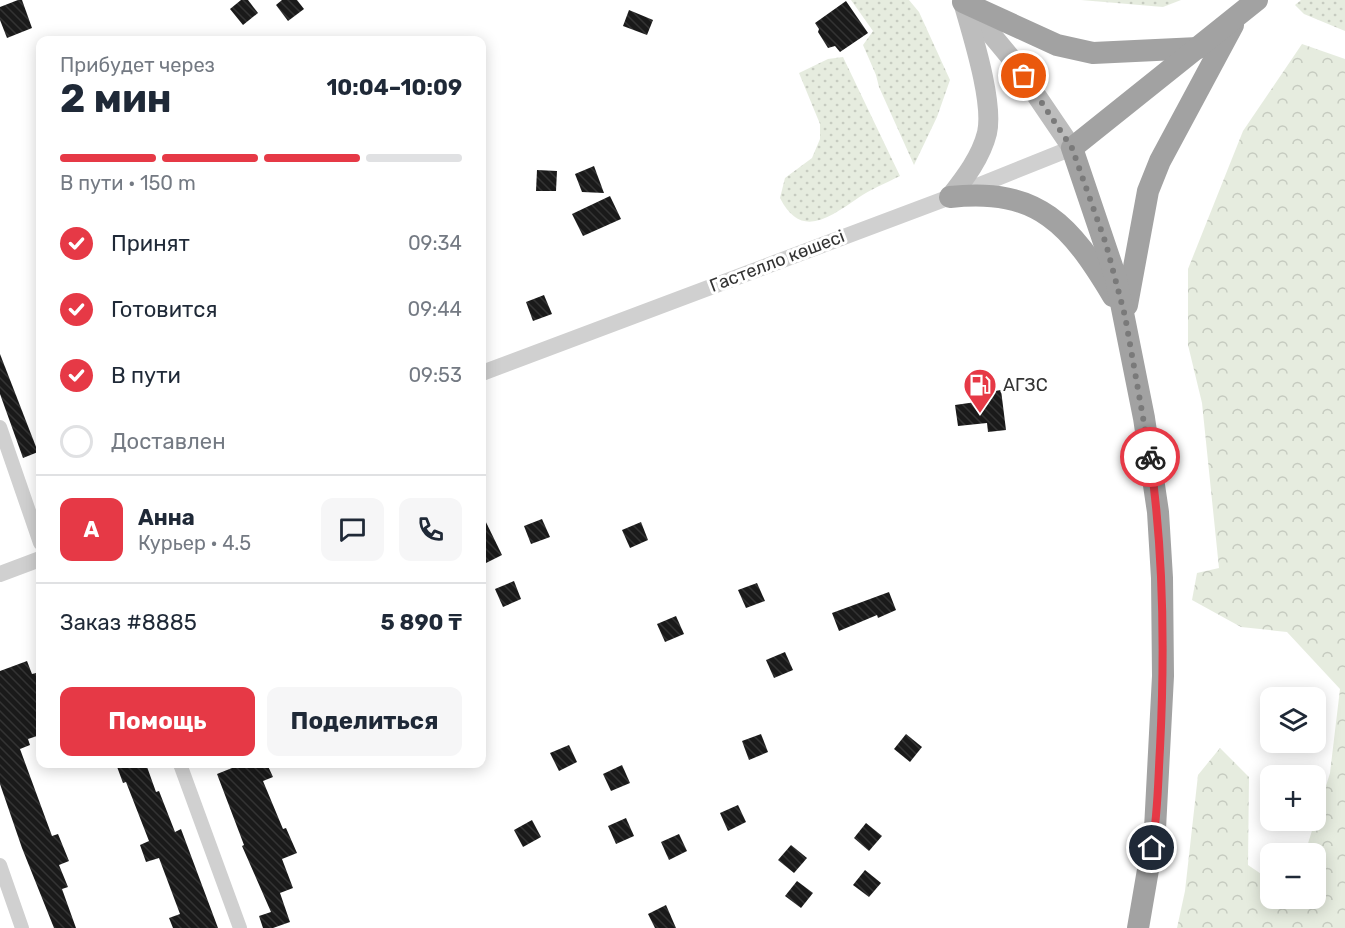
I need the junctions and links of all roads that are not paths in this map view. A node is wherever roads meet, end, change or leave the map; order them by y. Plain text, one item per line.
1 (1257, 0) edge
2 (962, 1) edge
3 (1237, 18) junction
4 (1198, 48) junction
5 (1072, 148) junction
6 (951, 197) junction
7 (1125, 316) junction
8 (486, 371) edge
9 (0, 427) edge
10 (36, 531) edge
11 (36, 560) edge
12 (0, 574) edge
13 (181, 768) edge
14 (0, 865) edge
15 (22, 928) edge
16 (240, 928) edge
17 (1138, 928) edge

1 - 3 highway
2 - 4 highway
2 - 5 main road
2 - 6 main road
3 - 4 highway
3 - 7 highway
4 - 5 highway
5 - 6 street, Гастелло көшесі
5 - 7 highway
6 - 7 highway
6 - 8 street, Гастелло көшесі
7 - 17 highway
9 - 10 street
11 - 12 street
13 - 16 street
14 - 15 street

